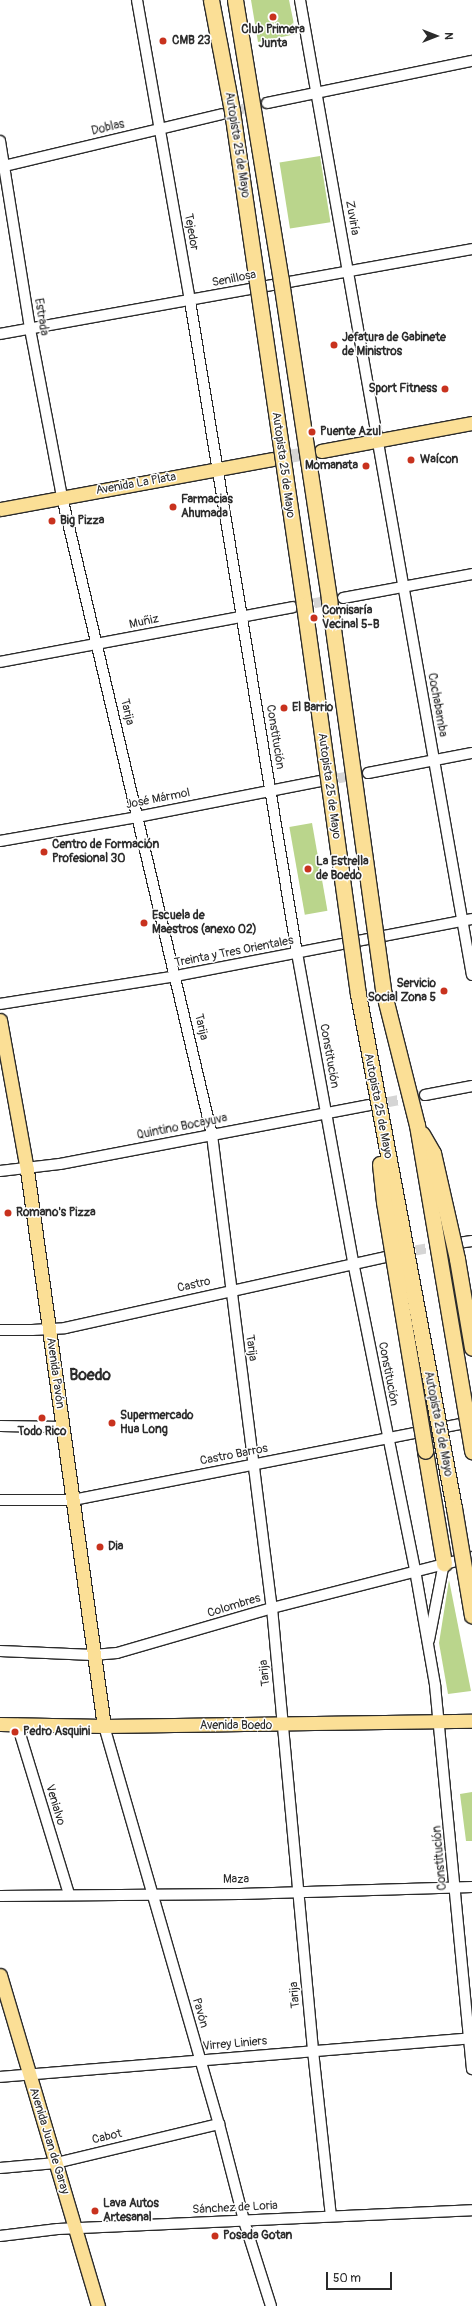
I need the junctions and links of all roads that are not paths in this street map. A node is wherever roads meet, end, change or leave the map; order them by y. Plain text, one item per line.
1 (137, 0) edge
2 (211, 0) edge
3 (235, 0) edge
4 (300, 0) edge
5 (472, 61) edge
6 (316, 92) junction
7 (268, 103) tunnel mouth
8 (222, 114) tunnel mouth
9 (160, 129) junction
10 (0, 141) edge
11 (2, 166) edge
12 (472, 249) edge
13 (348, 271) junction
14 (190, 301) junction
15 (30, 329) junction
16 (0, 334) edge
17 (472, 423) edge
18 (377, 440) junction
19 (321, 451) tunnel mouth
20 (272, 459) tunnel mouth
21 (217, 470) junction
22 (62, 497) junction
23 (0, 510) edge
24 (472, 574) edge
25 (403, 588) junction
26 (343, 598) tunnel mouth
27 (293, 607) tunnel mouth
28 (242, 616) junction
29 (98, 645) junction
30 (0, 662) edge
31 (472, 753) edge
32 (434, 761) junction
33 (368, 773) tunnel mouth
34 (321, 781) tunnel mouth
35 (270, 790) junction
36 (137, 817) junction
37 (0, 841) edge
38 (468, 920) edge
39 (297, 953) junction
40 (472, 975) edge
41 (176, 976) junction
42 (0, 1004) edge
43 (0, 1020) edge
44 (367, 1044) junction
45 (472, 1086) edge
46 (425, 1095) tunnel mouth
47 (369, 1105) tunnel mouth
48 (326, 1113) junction
49 (417, 1125) junction
50 (212, 1134) junction
51 (27, 1170) junction
52 (0, 1171) edge
53 (472, 1240) edge
54 (458, 1243) tunnel mouth
55 (393, 1255) tunnel mouth
56 (353, 1262) junction
57 (230, 1290) junction
58 (0, 1330) edge
59 (49, 1330) junction
60 (472, 1348) edge
61 (472, 1422) edge
62 (0, 1426) edge
63 (63, 1427) junction
64 (387, 1437) junction
65 (472, 1451) edge
66 (254, 1465) junction
67 (0, 1500) edge
68 (73, 1500) junction
69 (472, 1557) edge
70 (444, 1563) junction
71 (415, 1570) junction
72 (272, 1608) junction
73 (472, 1616) edge
74 (428, 1645) junction
75 (0, 1651) edge
76 (93, 1655) junction
77 (472, 1721) edge
78 (440, 1722) junction
79 (0, 1724) edge
80 (17, 1724) junction
81 (104, 1726) junction
82 (284, 1726) junction
83 (456, 1887) junction
84 (472, 1887) edge
85 (299, 1891) junction
86 (69, 1894) junction
87 (152, 1894) junction
88 (0, 1896) edge
89 (0, 1975) edge
90 (470, 2038) edge
91 (313, 2051) junction
92 (200, 2060) junction
93 (472, 2069) edge
94 (28, 2074) junction
95 (0, 2076) edge
96 (219, 2124) junction
97 (56, 2163) junction
98 (0, 2168) edge
99 (472, 2210) edge
100 (331, 2216) junction
101 (244, 2221) junction
102 (76, 2229) junction
103 (0, 2236) edge
104 (98, 2306) edge
105 (271, 2306) edge

1 - 9 street, Tejedor
2 - 44 highway, Autopista 25 de Mayo, bridge
3 - 49 highway, Autopista 25 de Mayo, bridge
4 - 6 street, Zuviría
5 - 6 street
6 - 7 street
6 - 13 street, Zuviría
8 - 9 street, Doblas
9 - 11 street, Doblas
9 - 14 street, Tejedor
10 - 11 street, Estrada
11 - 15 street, Estrada
12 - 13 street, Senillosa
13 - 14 street, Senillosa
13 - 18 street, Zuviría
14 - 15 street, Senillosa
14 - 21 street, Tejedor
15 - 16 street, Senillosa
15 - 22 street, Estrada
17 - 18 main road
18 - 19 main road
18 - 25 street, Cochabamba
20 - 21 main road, Avenida La Plata
21 - 22 main road, Avenida La Plata
21 - 28 street, Constitución
22 - 23 main road, Avenida La Plata
22 - 29 street, Tarija
24 - 25 street
25 - 26 street
25 - 32 street, Cochabamba
27 - 28 street, Muñiz
28 - 29 street, Muñiz
28 - 35 street, Constitución
29 - 30 street, Muñiz
29 - 36 street, Tarija
31 - 32 street
32 - 33 street
32 - 38 street, Cochabamba
34 - 35 street, José Mármol
35 - 36 street, José Mármol
35 - 39 street, Constitución
36 - 37 street, José Mármol
36 - 41 street, Tarija
38 - 39 street, Treinta y Tres Orientales
38 - 40 street, Cochabamba
39 - 41 street, Treinta y Tres Orientales
39 - 48 street, Constitución
41 - 42 street, Treinta y Tres Orientales
41 - 50 street, Tarija
43 - 51 main road, Avenida Pavón
44 - 70 highway, bridge
44 - 73 highway, Autopista 25 de Mayo, bridge
45 - 46 street
47 - 48 street, Quintino Bocayuva
48 - 50 street, Quintino Bocayuva
48 - 56 street, Constitución
49 - 60 highway, bridge
49 - 65 highway, Autopista 25 de Mayo, bridge
50 - 51 street, Quintino Bocayuva
50 - 57 street, Tarija
51 - 52 street, Quintino Bocayuva
51 - 59 main road, Avenida Pavón
53 - 54 street
55 - 56 street, Castro
56 - 57 street, Castro
56 - 64 street, Constitución
57 - 59 street, Castro
57 - 66 street, Tarija
58 - 59 street, Castro
59 - 63 main road, Avenida Pavón
61 - 64 street, Castro Barros
62 - 63 street
63 - 68 main road, Avenida Pavón
64 - 66 street, Castro Barros
64 - 71 street, Constitución
66 - 68 street, Castro Barros
66 - 72 street, Tarija
67 - 68 street, Castro Barros
68 - 76 main road, Avenida Pavón
69 - 70 street, Colombres
70 - 71 street, Colombres
70 - 74 street, Constitución
71 - 72 street, Colombres
71 - 74 street, Constitución
72 - 76 street, Colombres
72 - 82 street, Tarija
74 - 78 street, Constitución
75 - 76 street, Colombres
76 - 81 main road, Avenida Pavón
77 - 78 main road, Avenida Boedo
78 - 82 main road, Avenida Boedo
78 - 83 street, Constitución
79 - 80 main road, Avenida Boedo
80 - 81 main road, Avenida Boedo
80 - 86 street, Venialvo
81 - 82 main road, Avenida Boedo
81 - 87 street, Pavón
82 - 85 street, Tarija
83 - 84 street, Maza
83 - 85 street, Maza
83 - 90 street, Constitución
85 - 87 street, Maza
85 - 91 street, Tarija
86 - 87 street, Maza
86 - 88 street, Maza
87 - 92 street, Pavón
89 - 94 main road, Avenida Juan de Garay
90 - 91 street, Virrey Liniers
90 - 93 street, Constitución
91 - 92 street, Virrey Liniers
91 - 100 street, Tarija
92 - 94 street, Virrey Liniers
92 - 96 street, Pavón
94 - 95 street, Virrey Liniers
94 - 97 main road, Avenida Juan de Garay
96 - 97 street, Cabot
96 - 101 street, Pavón
97 - 98 street, Cabot
97 - 102 main road, Avenida Juan de Garay
99 - 100 street, Sánchez de Loria
100 - 101 street, Sánchez de Loria
101 - 102 street, Sánchez de Loria
101 - 105 street, Pavón
102 - 103 street, Sánchez de Loria
102 - 104 main road, Avenida Juan de Garay

